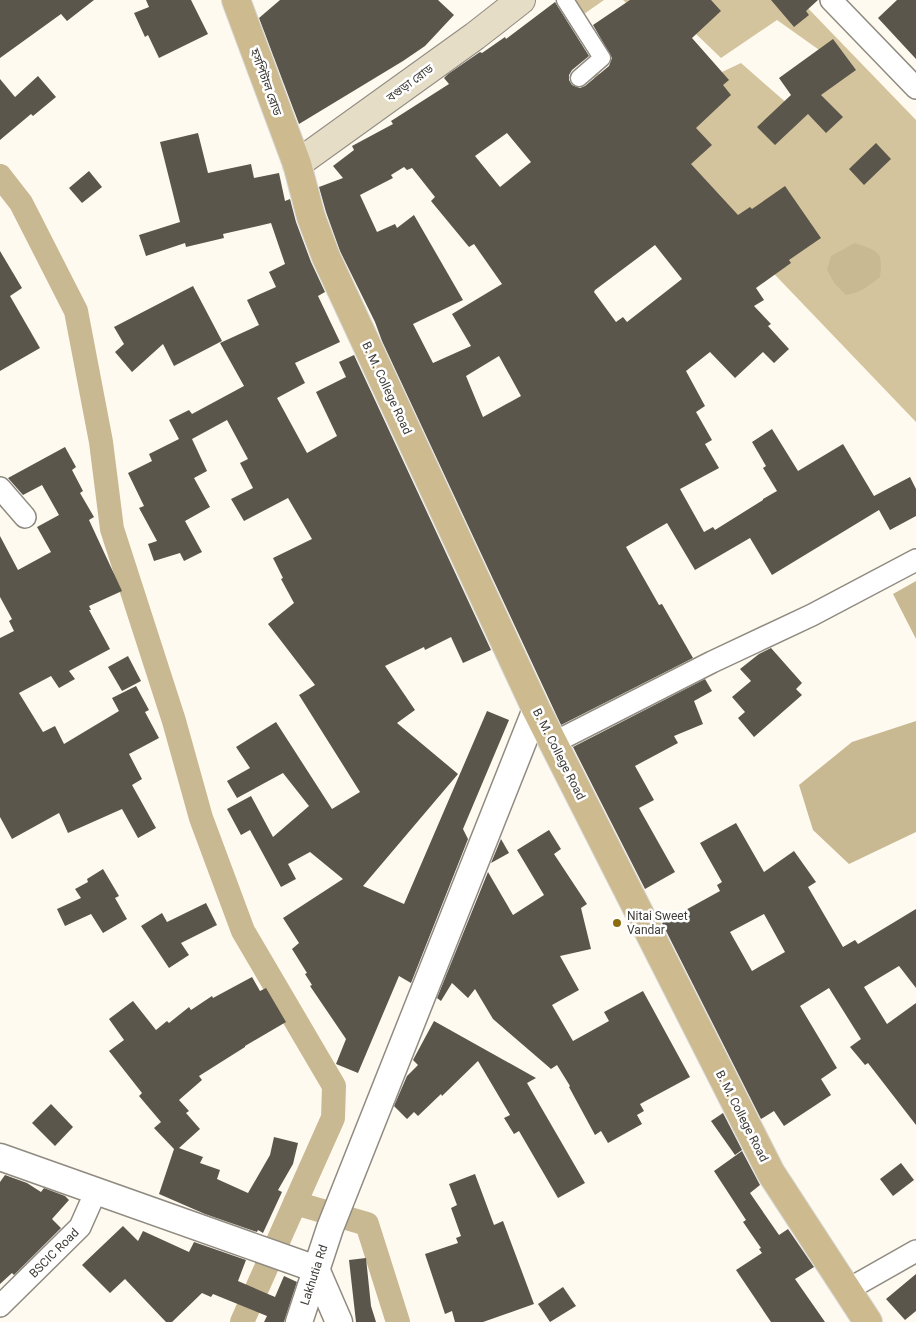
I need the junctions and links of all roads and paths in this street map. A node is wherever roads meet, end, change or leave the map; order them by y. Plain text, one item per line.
1 (236, 0) edge
2 (521, 0) edge
3 (565, 0) edge
4 (831, 0) edge
5 (578, 78) dead end
6 (916, 88) edge
7 (297, 164) junction
8 (0, 488) edge
9 (25, 517) dead end
10 (916, 560) edge
11 (536, 709) junction
12 (553, 743) junction
13 (0, 1157) edge
14 (96, 1191) junction
15 (916, 1251) edge
16 (307, 1266) junction
17 (847, 1290) junction
18 (0, 1306) edge
19 (299, 1322) edge
20 (339, 1322) edge
21 (868, 1322) edge

1 - 7 main road, হসপিটাল রোড
2 - 7 main road, বগুড়া রোড
3 - 5 street
4 - 6 street
7 - 11 main road, B. M. College Road
8 - 9 street
10 - 12 street
11 - 12 main road, B. M. College Road
11 - 16 street, Lakhutia Rd
12 - 17 main road, B. M. College Road
13 - 14 street
14 - 16 street
14 - 18 street, BSCIC Road
15 - 17 street
16 - 19 street, Lakhutia Rd
16 - 20 street
17 - 21 main road, B. M. College Road

